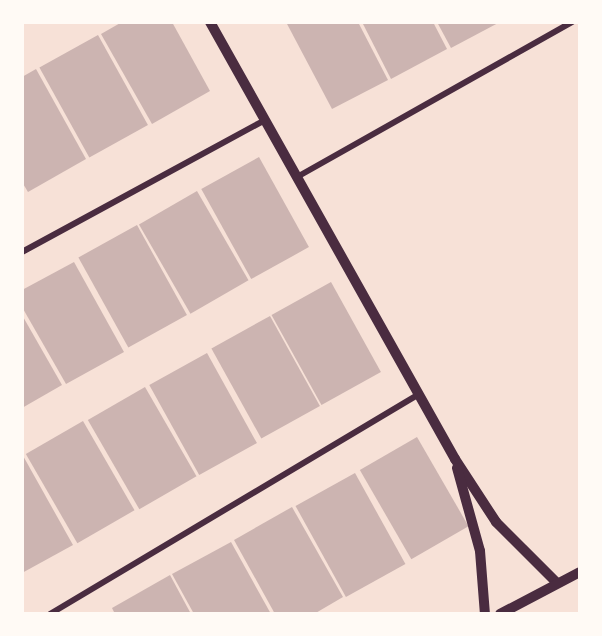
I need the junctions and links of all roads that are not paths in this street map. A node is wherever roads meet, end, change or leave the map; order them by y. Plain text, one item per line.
1 (210, 22) edge
2 (572, 22) edge
3 (264, 120) junction
4 (297, 177) junction
5 (22, 252) edge
6 (419, 394) junction
7 (455, 459) junction
8 (579, 572) edge
9 (557, 583) junction
10 (50, 614) edge
11 (485, 614) edge
12 (500, 614) edge

1 - 3 street
2 - 4 street
3 - 4 street
3 - 5 street
4 - 6 street
6 - 7 street
6 - 10 street
7 - 9 street
7 - 11 street
8 - 9 street
9 - 12 street

